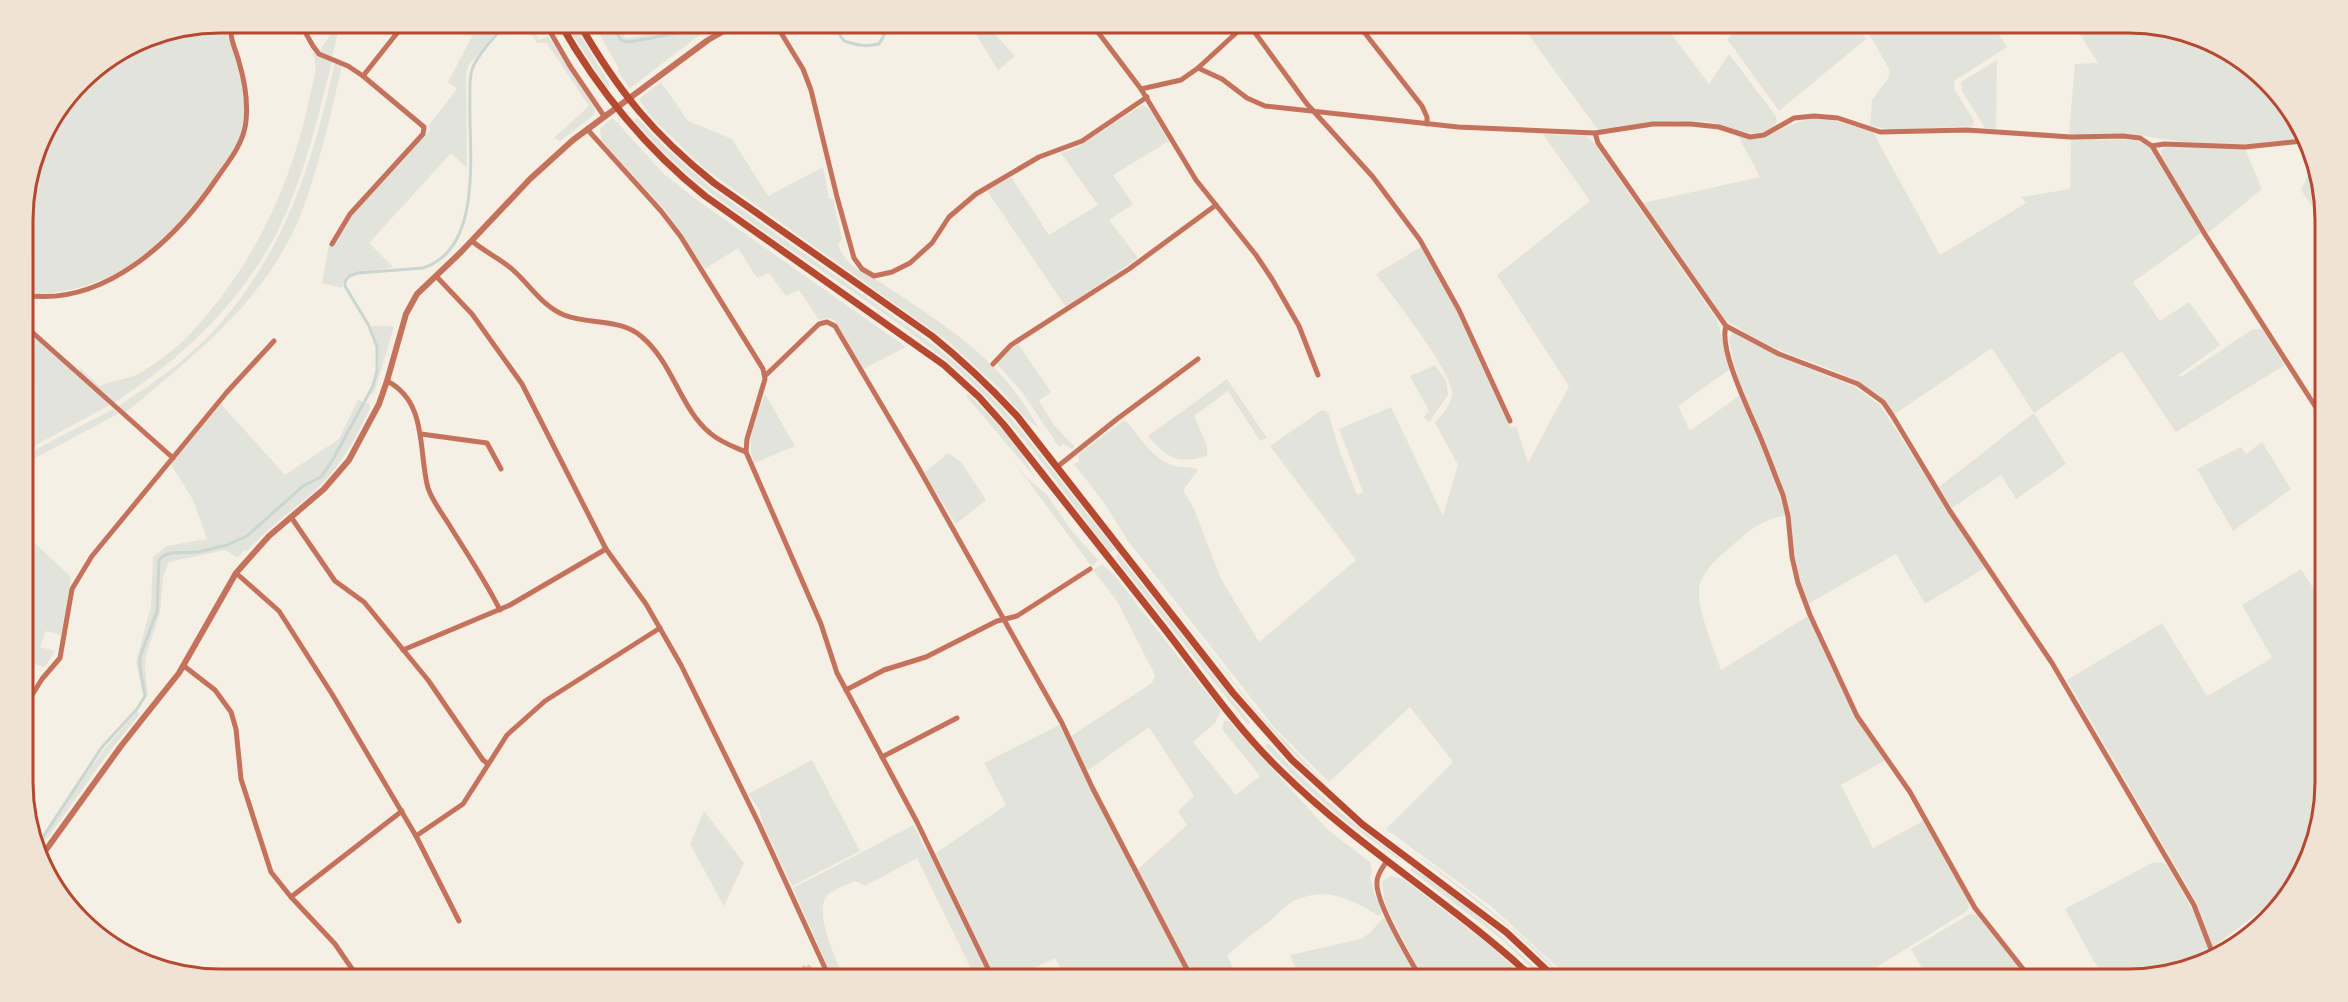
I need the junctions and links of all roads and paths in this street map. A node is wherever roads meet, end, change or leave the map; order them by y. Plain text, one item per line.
1 (231, 33) edge
2 (307, 33) edge
3 (396, 33) edge
4 (551, 33) edge
5 (567, 33) edge
6 (586, 33) edge
7 (720, 33) edge
8 (782, 33) edge
9 (1098, 33) edge
10 (1236, 33) edge
11 (1256, 33) edge
12 (1366, 33) edge
13 (1197, 68) junction
14 (363, 76) junction
15 (1141, 88) junction
16 (1147, 97) junction
17 (1315, 113) junction
18 (604, 116) junction
19 (1427, 124) junction
20 (587, 129) junction
21 (1594, 133) junction
22 (2297, 142) edge
23 (2152, 146) junction
24 (1216, 205) junction
25 (472, 241) junction
26 (332, 243) dead end
27 (435, 276) junction
28 (33, 296) edge
29 (1726, 326) junction
30 (33, 333) edge
31 (274, 341) dead end
32 (1198, 359) dead end
33 (993, 364) dead end
34 (766, 375) junction
35 (1318, 375) dead end
36 (387, 381) junction
37 (2315, 404) edge
38 (1510, 422) dead end
39 (421, 434) junction
40 (746, 452) junction
41 (173, 458) junction
42 (1057, 467) junction
43 (501, 469) dead end
44 (291, 517) junction
45 (606, 549) junction
46 (1090, 569) dead end
47 (236, 573) junction
48 (500, 610) junction
49 (1004, 620) junction
50 (660, 628) junction
51 (403, 650) junction
52 (184, 666) junction
53 (846, 690) junction
54 (33, 694) edge
55 (957, 718) dead end
56 (882, 757) junction
57 (488, 764) junction
58 (402, 811) junction
59 (416, 836) junction
60 (46, 850) edge
61 (1387, 861) junction
62 (291, 897) junction
63 (459, 921) dead end
64 (2211, 950) edge
65 (351, 969) edge
66 (825, 969) edge
67 (988, 969) edge
68 (1187, 969) edge
69 (1416, 969) edge
70 (1523, 969) edge
71 (1545, 969) edge
72 (2023, 969) edge

1 - 28 street
2 - 14 street
3 - 14 street
4 - 18 street
5 - 61 main road
6 - 42 main road
7 - 18 street
8 - 16 street
9 - 15 street
10 - 13 street
11 - 17 street
12 - 19 street
13 - 15 street
13 - 17 street
14 - 26 street
15 - 16 street
16 - 24 street
17 - 19 street
17 - 38 street
18 - 20 street
19 - 21 street
20 - 25 street
20 - 34 street
21 - 23 street
21 - 29 street
22 - 23 street
23 - 37 street
24 - 33 street
24 - 35 street
25 - 27 street
25 - 40 street
27 - 36 street
27 - 45 street
29 - 64 street
29 - 72 street
30 - 41 street
31 - 41 street
32 - 42 street
34 - 40 street
34 - 49 street
36 - 39 street
36 - 44 street
39 - 43 street
39 - 48 street
40 - 53 street
41 - 54 street
42 - 71 main road
44 - 47 street
44 - 51 street
45 - 48 street
45 - 50 street
46 - 49 street
47 - 52 street
47 - 58 street
48 - 51 street
49 - 53 street
49 - 68 street
50 - 57 street
50 - 66 street
51 - 57 street
52 - 60 street
52 - 62 street
53 - 56 street
55 - 56 street
56 - 67 street
57 - 59 street
58 - 59 street
58 - 62 street
59 - 63 street
61 - 69 street
61 - 70 main road
62 - 65 street

